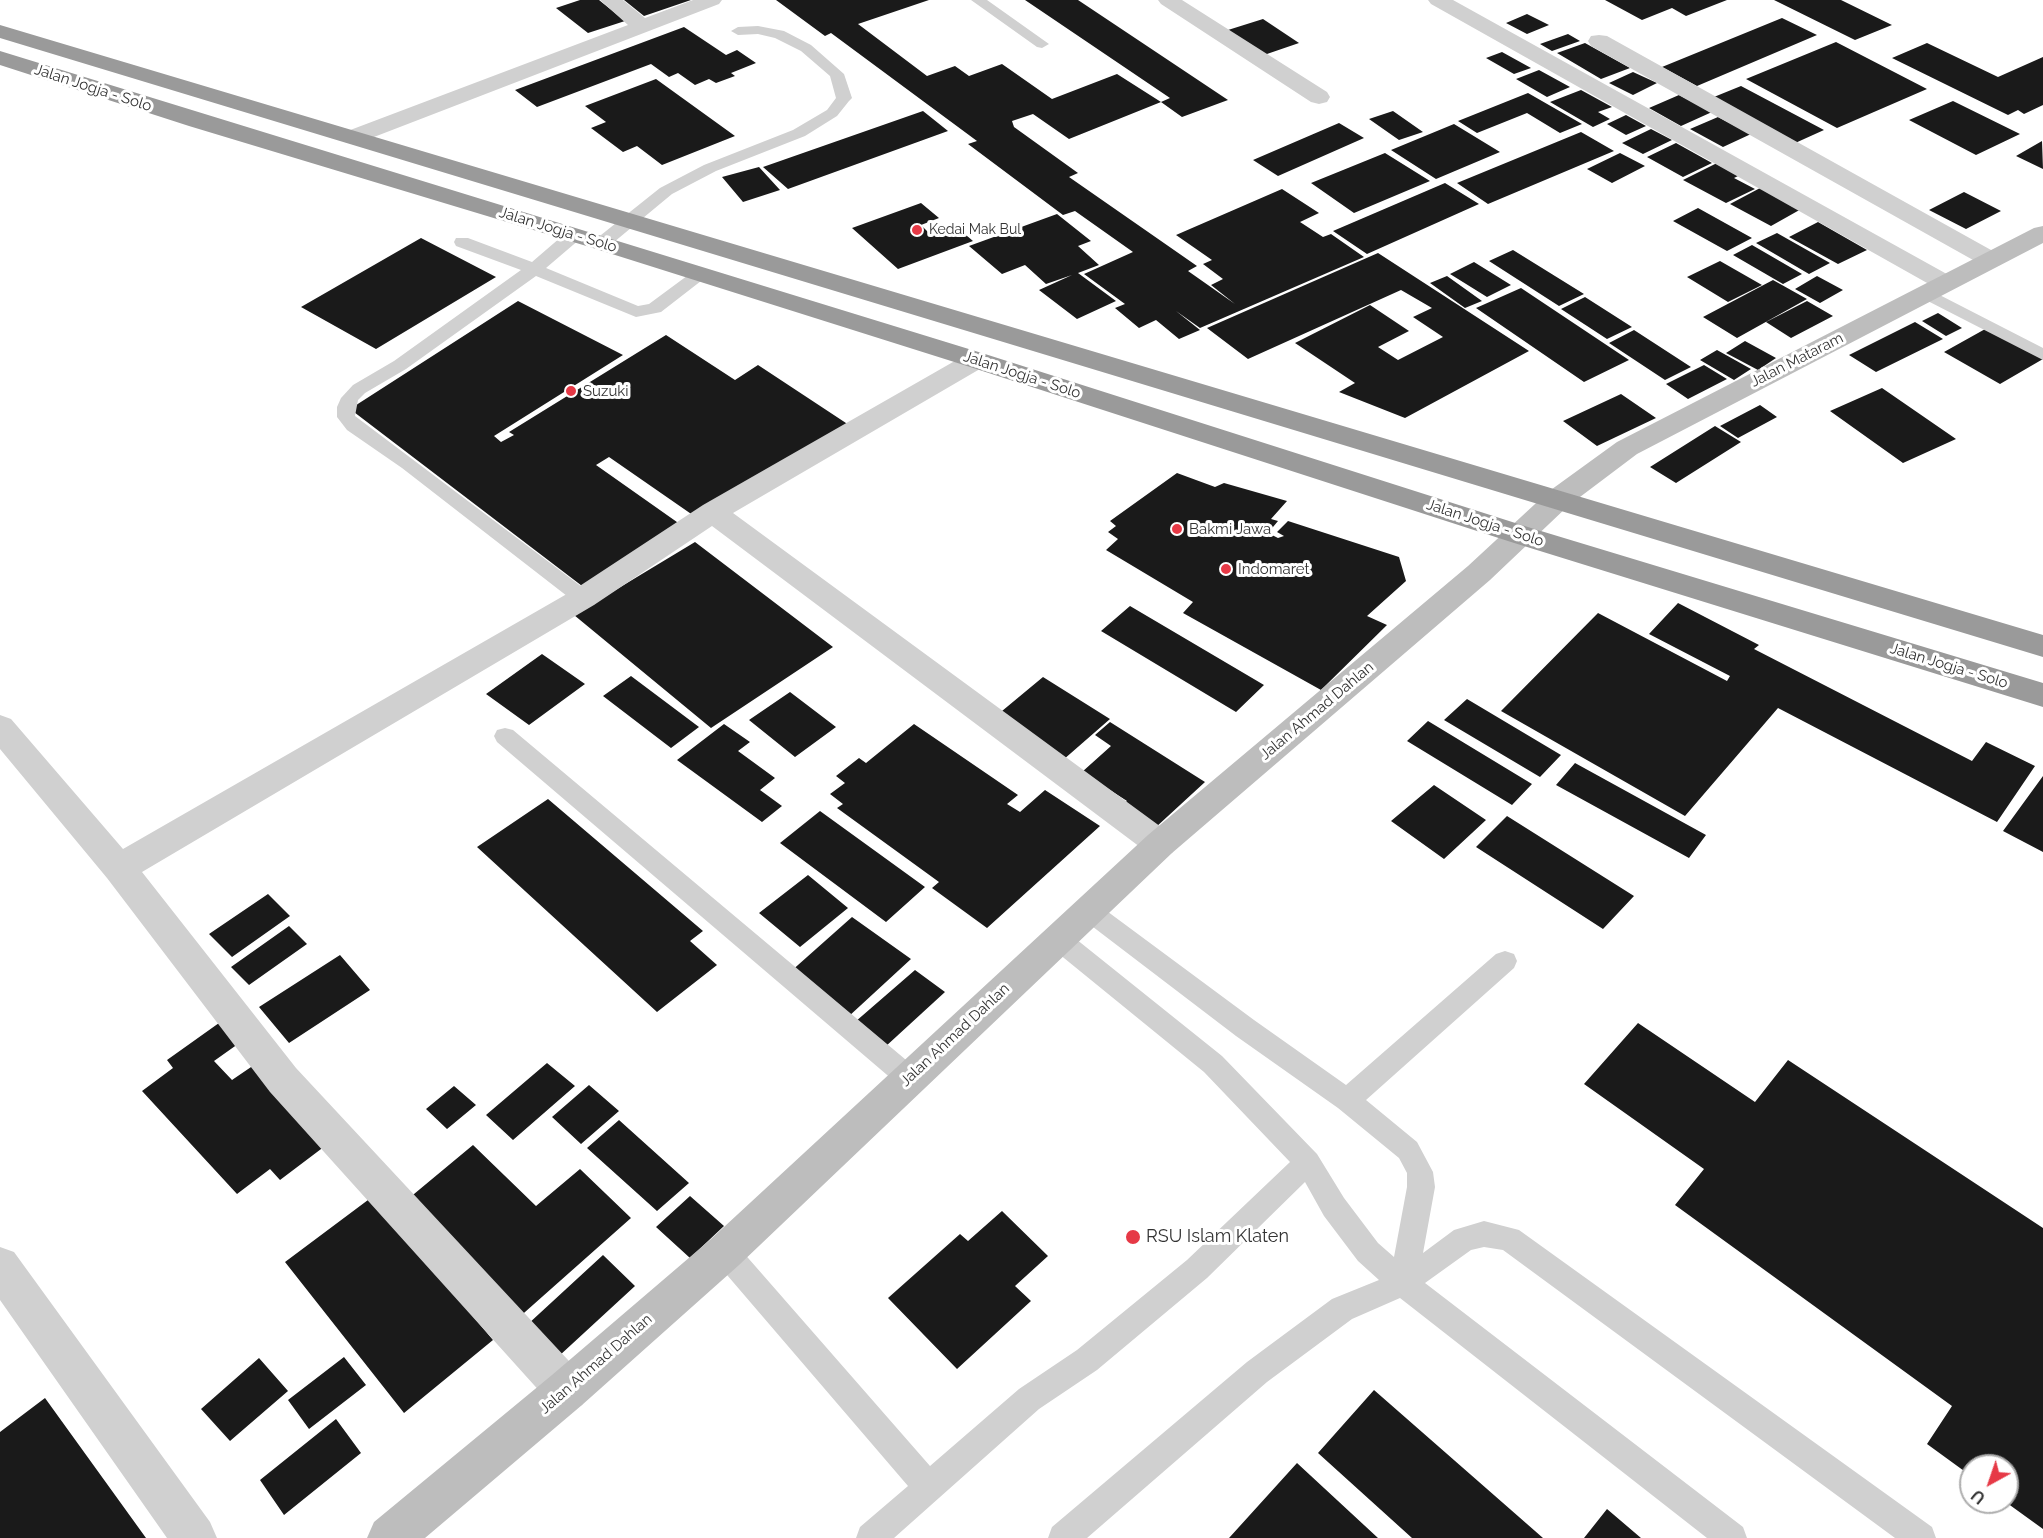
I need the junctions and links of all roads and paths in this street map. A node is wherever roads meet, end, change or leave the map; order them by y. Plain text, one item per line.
1 (610, 0) edge
2 (712, 0) edge
3 (978, 0) edge
4 (1168, 0) edge
5 (1438, 0) edge
6 (642, 27) junction
7 (738, 31) dead end
8 (0, 32) edge
9 (1599, 41) dead end
10 (1042, 44) dead end
11 (0, 58) edge
12 (1319, 97) dead end
13 (353, 137) junction
14 (630, 220) junction
15 (2043, 233) edge
16 (574, 235) junction
17 (462, 242) dead end
18 (602, 243) junction
19 (1991, 260) junction
20 (534, 269) junction
21 (701, 274) junction
22 (1936, 288) junction
23 (2043, 355) edge
24 (976, 360) junction
25 (1558, 499) junction
26 (713, 512) junction
27 (1521, 535) junction
28 (583, 598) junction
29 (2043, 646) edge
30 (2043, 695) edge
31 (0, 727) edge
32 (505, 736) dead end
33 (1160, 844) junction
34 (119, 868) junction
35 (1088, 910) junction
36 (1058, 938) junction
37 (1504, 960) dead end
38 (909, 1078) junction
39 (1347, 1100) junction
40 (1308, 1162) junction
41 (725, 1252) junction
42 (0, 1266) edge
43 (1403, 1284) junction
44 (567, 1390) junction
45 (928, 1486) junction
46 (194, 1538) edge
47 (390, 1538) edge
48 (871, 1538) edge
49 (1063, 1538) edge
50 (1732, 1538) edge
51 (1921, 1538) edge

1 - 6 street
2 - 6 street
3 - 10 lane
4 - 12 street
5 - 22 street
6 - 13 street
7 - 14 lane
8 - 13 highway, Jalan Jogja - Solo
9 - 19 street
11 - 16 highway, Jalan Jogja - Solo
13 - 14 highway, Jalan Jogja - Solo
14 - 18 lane
14 - 25 highway, Jalan Jogja - Solo
15 - 19 street, Jalan Mataram
16 - 18 highway, Jalan Jogja - Solo
16 - 20 lane
17 - 20 lane
18 - 21 highway, Jalan Jogja - Solo
19 - 22 street, Jalan Mataram
20 - 21 lane
20 - 28 lane
21 - 24 highway, Jalan Jogja - Solo
22 - 23 lane
22 - 25 street, Jalan Mataram
24 - 26 street
24 - 27 highway, Jalan Jogja - Solo
25 - 27 street, Jalan Mataram
25 - 29 highway, Jalan Jogja - Solo
26 - 28 street
26 - 33 street
27 - 30 highway, Jalan Jogja - Solo
27 - 33 street, Jalan Ahmad Dahlan
28 - 34 street
31 - 34 street
32 - 38 lane
33 - 35 street, Jalan Ahmad Dahlan
34 - 44 street
35 - 36 street, Jalan Ahmad Dahlan
35 - 39 lane
36 - 38 street, Jalan Ahmad Dahlan
36 - 40 lane
37 - 39 lane
38 - 41 street, Jalan Ahmad Dahlan
39 - 43 lane
40 - 43 lane
40 - 45 lane
41 - 44 street, Jalan Ahmad Dahlan
41 - 45 lane
42 - 46 street
43 - 49 lane
43 - 50 lane
43 - 51 lane
44 - 47 street, Jalan Ahmad Dahlan
45 - 48 lane

